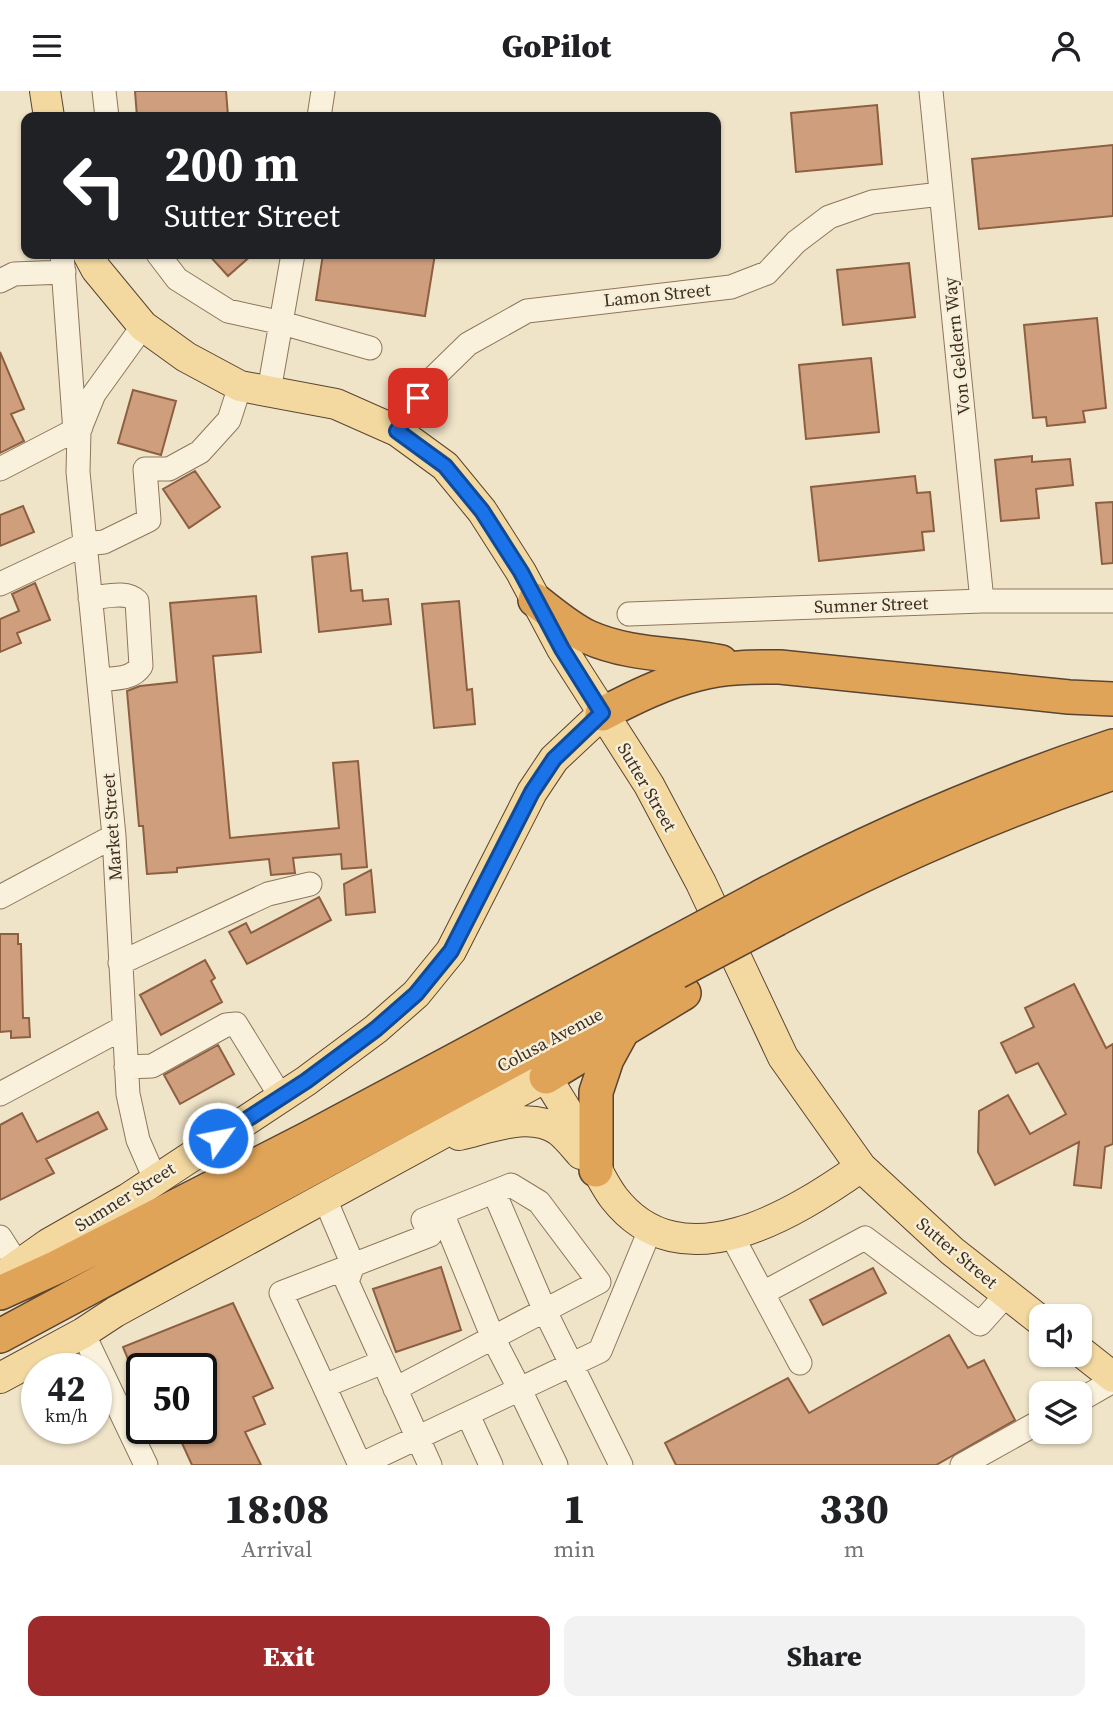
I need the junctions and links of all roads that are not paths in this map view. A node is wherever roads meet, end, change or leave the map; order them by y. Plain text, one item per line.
1 (45, 91) edge
2 (104, 91) edge
3 (323, 91) edge
4 (931, 91) edge
5 (48, 112) edge
6 (106, 112) edge
7 (320, 112) edge
8 (941, 194) junction
9 (91, 259) edge
10 (163, 259) edge
11 (292, 259) edge
12 (63, 263) edge
13 (0, 281) edge
14 (282, 323) junction
15 (143, 326) junction
16 (370, 348) dead end
17 (254, 388) junction
18 (78, 429) junction
19 (397, 431) junction
20 (0, 469) edge
21 (85, 544) junction
22 (0, 585) edge
23 (90, 599) junction
24 (535, 600) junction
25 (982, 601) junction
26 (1113, 601) edge
27 (629, 614) dead end
28 (744, 667) junction
29 (99, 680) junction
30 (1113, 699) edge
31 (602, 713) junction
32 (1113, 746) edge
33 (1113, 773) edge
34 (114, 836) junction
35 (310, 884) dead end
36 (0, 897) edge
37 (775, 915) junction
38 (120, 963) junction
39 (677, 970) junction
40 (123, 1028) junction
41 (624, 1028) junction
42 (126, 1066) junction
43 (546, 1077) junction
44 (0, 1094) edge
45 (281, 1097) junction
46 (430, 1142) junction
47 (861, 1167) junction
48 (596, 1170) junction
49 (155, 1179) junction
50 (494, 1192) junction
51 (325, 1199) junction
52 (442, 1213) junction
53 (650, 1230) junction
54 (732, 1235) junction
55 (0, 1237) edge
56 (353, 1265) junction
57 (9, 1271) edge
58 (0, 1293) edge
59 (763, 1293) junction
60 (1007, 1294) junction
61 (545, 1311) junction
62 (1029, 1311) edge
63 (83, 1333) junction
64 (0, 1336) edge
65 (493, 1338) junction
66 (1092, 1361) edge
67 (383, 1362) junction
68 (800, 1363) dead end
69 (572, 1365) junction
70 (0, 1378) edge
71 (1113, 1379) edge
72 (324, 1387) junction
73 (395, 1389) junction
74 (520, 1390) junction
75 (1092, 1392) edge
76 (468, 1415) junction
77 (1029, 1428) edge
78 (418, 1439) junction
79 (146, 1465) edge
80 (360, 1465) edge
81 (430, 1465) edge
82 (491, 1465) edge
83 (556, 1465) edge
84 (621, 1465) edge
85 (962, 1465) edge

1 - 5 main road
2 - 6 street
3 - 7 street
4 - 8 street, Von Geldern Way
8 - 19 street, Lamon Street
8 - 25 street, Von Geldern Way
9 - 15 main road
10 - 14 street
11 - 14 street
12 - 13 street
12 - 18 street, Market Street
14 - 16 street
14 - 17 street
15 - 17 main road, Sutter Street
15 - 18 street, Market Street
17 - 19 main road, Sutter Street
17 - 21 street
18 - 20 street
18 - 21 street, Market Street
19 - 24 main road, Sutter Street
21 - 22 street
21 - 23 street, Market Street
23 - 29 street, Market Street
23 - 29 street
24 - 28 highway
24 - 31 main road, Sutter Street
25 - 26 street, Sumner Street
25 - 27 street, Sumner Street
28 - 30 highway
28 - 31 highway
29 - 34 street, Market Street
31 - 45 main road, Sumner Street
31 - 47 main road, Sutter Street
32 - 37 highway, Colusa Avenue
33 - 37 highway, Colusa Avenue
34 - 36 street
34 - 38 street, Market Street
35 - 38 street
37 - 39 highway, Colusa Avenue, bridge
38 - 40 street, Market Street
39 - 41 highway
39 - 58 highway, Colusa Avenue
39 - 64 highway, Colusa Avenue
40 - 42 street, Market Street
40 - 44 street
41 - 43 highway
41 - 48 highway
42 - 45 street
42 - 49 street, Market Street
43 - 46 main road, Colusa Avenue
43 - 48 main road
45 - 49 main road, Sumner Street
46 - 48 main road
46 - 51 main road, Colusa Avenue
47 - 54 main road
47 - 60 main road, Sutter Street
48 - 53 main road
49 - 57 main road, Sumner Street
50 - 52 street
50 - 61 street
50 - 61 street
51 - 56 street
51 - 63 main road, Colusa Avenue
52 - 56 street
52 - 65 street
53 - 54 main road
53 - 69 street
54 - 59 street
55 - 57 street
56 - 67 street
56 - 72 street
59 - 60 street
59 - 68 street
60 - 62 main road, Sutter Street
61 - 65 street
61 - 69 street
63 - 70 main road, Colusa Avenue
63 - 79 street
65 - 73 street
65 - 74 street
66 - 71 main road
67 - 72 street
67 - 73 street
69 - 74 street
69 - 84 street
71 - 75 street
72 - 80 street
73 - 78 street
74 - 76 street
74 - 83 street
76 - 78 street
76 - 82 street
77 - 85 street
78 - 80 street
78 - 81 street

